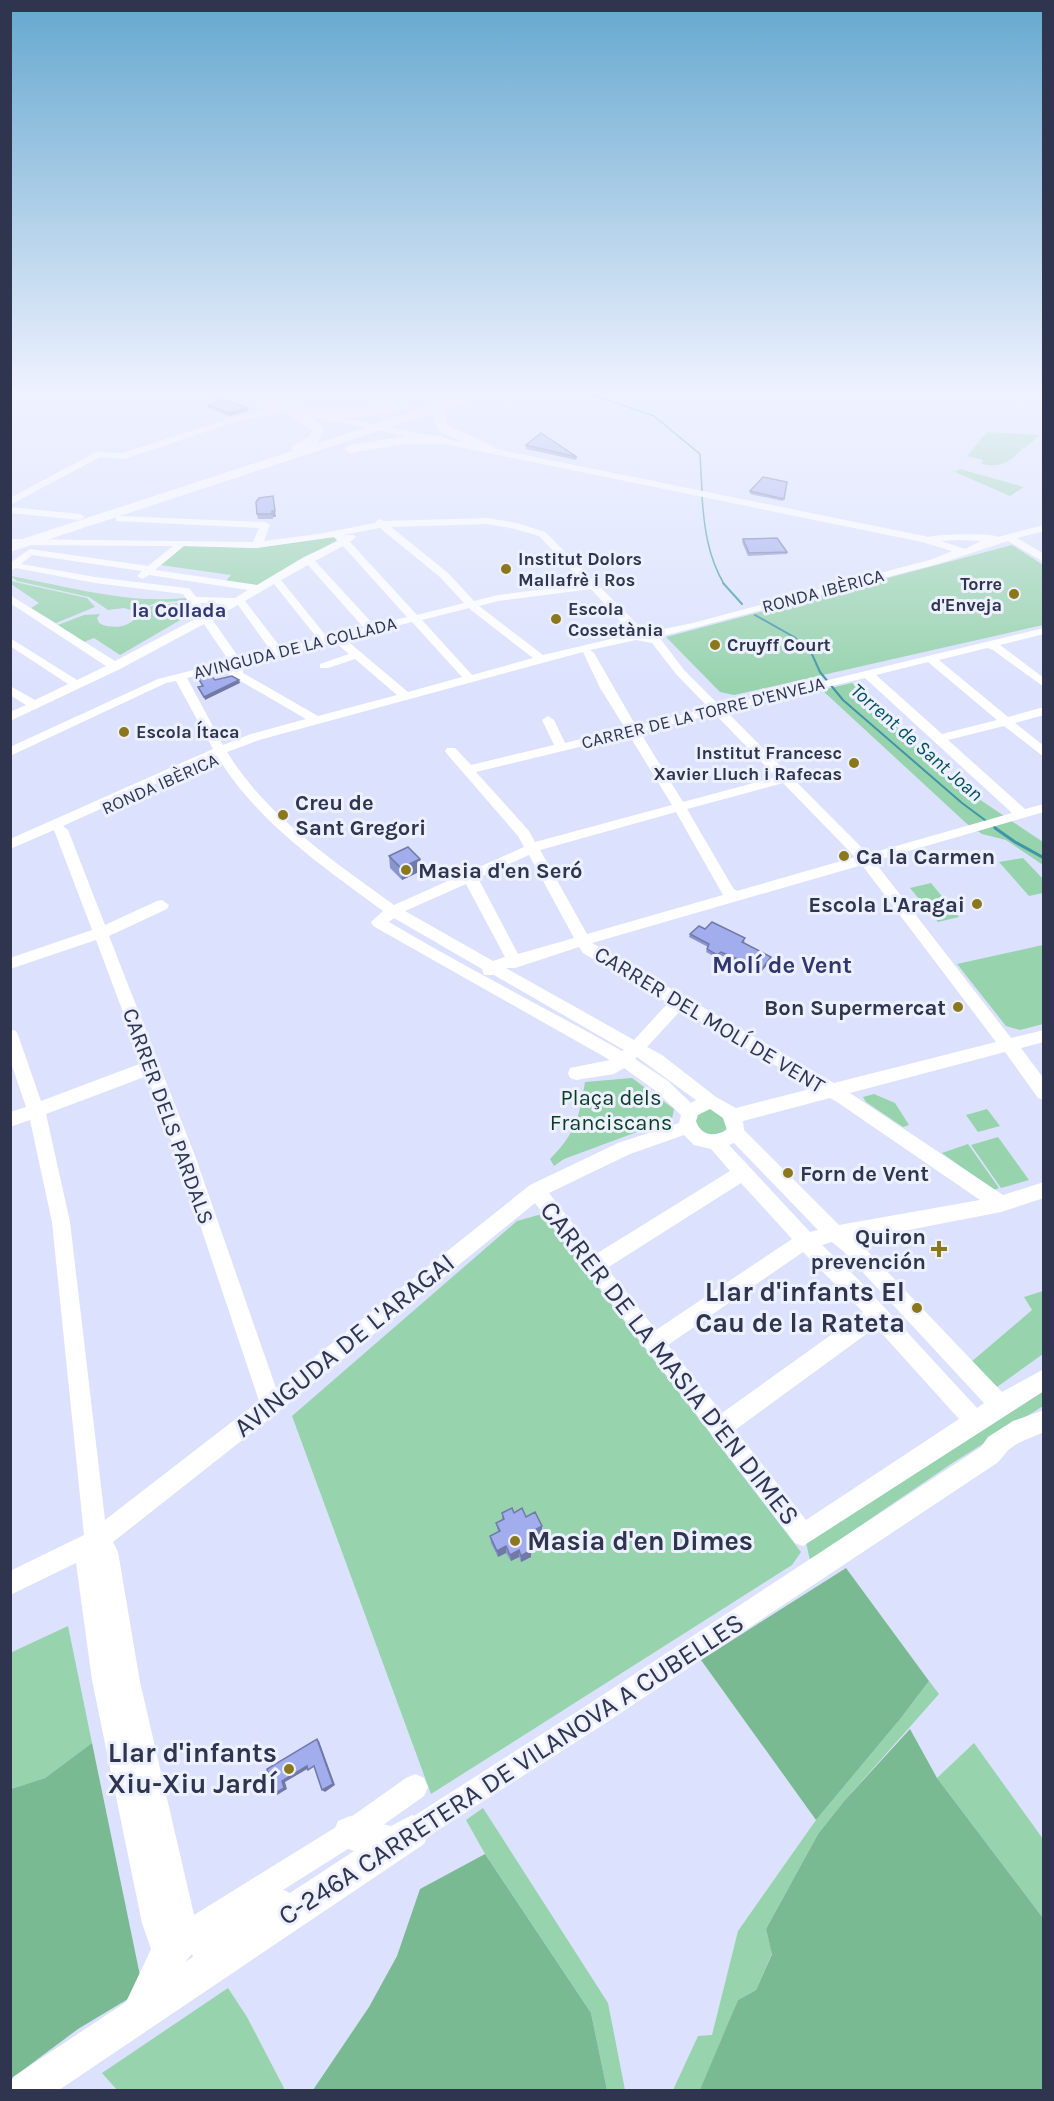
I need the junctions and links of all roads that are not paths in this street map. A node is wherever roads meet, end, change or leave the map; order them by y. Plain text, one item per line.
1 (27, 493) edge
2 (175, 493) edge
3 (703, 493) edge
4 (10, 502) edge
5 (10, 510) edge
6 (80, 517) dead end
7 (119, 519) dead end
8 (381, 523) junction
9 (1044, 524) edge
10 (1044, 530) edge
11 (339, 538) junction
12 (968, 539) junction
13 (1011, 539) junction
14 (131, 542) junction
15 (182, 543) junction
16 (257, 545) junction
17 (11, 546) edge
18 (947, 547) junction
19 (969, 551) junction
20 (169, 554) junction
21 (308, 559) junction
22 (1044, 559) edge
23 (16, 567) edge
24 (148, 570) junction
25 (275, 579) junction
26 (132, 584) junction
27 (592, 586) junction
28 (260, 589) junction
29 (10, 598) edge
30 (192, 600) junction
31 (240, 601) junction
32 (472, 604) junction
33 (204, 618) junction
34 (415, 618) junction
35 (370, 629) junction
36 (1044, 631) edge
37 (645, 635) junction
38 (331, 639) junction
39 (10, 641) edge
40 (988, 645) junction
41 (278, 652) junction
42 (588, 653) junction
43 (356, 655) junction
44 (930, 658) junction
45 (542, 660) junction
46 (324, 666) dead end
47 (116, 667) junction
48 (237, 668) junction
49 (868, 674) junction
50 (180, 677) junction
51 (470, 679) junction
52 (1044, 684) edge
53 (76, 686) junction
54 (10, 689) edge
55 (406, 696) junction
56 (34, 705) junction
57 (717, 710) junction
58 (1044, 711) edge
59 (345, 712) junction
60 (10, 717) edge
61 (316, 720) junction
62 (548, 720) dead end
63 (1005, 721) junction
64 (634, 730) junction
65 (939, 739) junction
66 (561, 747) junction
67 (451, 751) dead end
68 (10, 752) edge
69 (222, 753) junction
70 (1044, 753) edge
71 (468, 770) junction
72 (784, 779) junction
73 (680, 807) junction
74 (1044, 808) edge
75 (1022, 814) junction
76 (61, 830) junction
77 (10, 846) edge
78 (531, 847) junction
79 (10, 852) edge
80 (865, 859) junction
81 (469, 875) junction
82 (735, 897) junction
83 (162, 905) dead end
84 (393, 911) junction
85 (101, 933) junction
86 (584, 941) junction
87 (515, 962) junction
88 (10, 964) edge
89 (491, 968) junction
90 (480, 980) junction
91 (680, 1001) junction
92 (10, 1035) edge
93 (1044, 1036) edge
94 (1007, 1045) junction
95 (636, 1049) junction
96 (622, 1061) junction
97 (151, 1067) junction
98 (576, 1072) dead end
99 (834, 1091) junction
100 (1044, 1093) edge
101 (710, 1101) junction
102 (36, 1110) junction
103 (10, 1120) edge
104 (689, 1120) junction
105 (735, 1124) junction
106 (716, 1143) junction
107 (743, 1172) junction
108 (1044, 1190) edge
109 (536, 1191) junction
110 (1001, 1204) junction
111 (834, 1233) junction
112 (809, 1242) junction
113 (593, 1266) junction
114 (877, 1314) junction
115 (654, 1343) junction
116 (1044, 1379) edge
117 (271, 1405) junction
118 (1000, 1405) junction
119 (976, 1422) junction
120 (1036, 1424) edge
121 (721, 1427) junction
122 (96, 1541) junction
123 (10, 1584) edge
124 (415, 1786) dead end
125 (350, 1833) junction
126 (403, 1838) junction
127 (187, 1955) junction
128 (26, 2091) edge

1 - 4 street
2 - 17 highway
3 - 18 street
5 - 6 street
7 - 16 street
8 - 11 street
8 - 27 street
8 - 32 street
9 - 12 street, RONDA IBÈRICA
10 - 13 street, RONDA IBÈRICA
11 - 16 street
11 - 21 street
11 - 34 street
12 - 18 street, RONDA IBÈRICA
12 - 19 street
13 - 19 street, RONDA IBÈRICA
13 - 22 street
14 - 15 street
14 - 17 street
14 - 20 street
15 - 16 street
15 - 20 street
18 - 19 street, RONDA IBÈRICA
18 - 37 street, RONDA IBÈRICA
20 - 24 street
21 - 25 street
21 - 35 street
23 - 24 street
23 - 26 street
24 - 26 street
24 - 28 street
25 - 28 street
25 - 38 street
26 - 30 street
27 - 32 street, AVINGUDA DE LA COLLADA
27 - 37 street
28 - 31 street
29 - 47 street
30 - 31 street
30 - 33 street
31 - 33 street
31 - 41 street
32 - 34 street, AVINGUDA DE LA COLLADA
32 - 45 street
33 - 47 street
33 - 48 street
34 - 35 street, AVINGUDA DE LA COLLADA
34 - 51 street
35 - 38 street, AVINGUDA DE LA COLLADA
36 - 40 street, CARRER DE LA TORRE D'ENVEJA
37 - 42 street, RONDA IBÈRICA
37 - 45 street, RONDA IBÈRICA
37 - 57 street
38 - 41 street, AVINGUDA DE LA COLLADA
38 - 43 street
39 - 53 street
40 - 44 street, CARRER DE LA TORRE D'ENVEJA
40 - 52 street
41 - 48 street, AVINGUDA DE LA COLLADA
42 - 45 street, RONDA IBÈRICA
42 - 64 street
43 - 46 street
43 - 55 street
44 - 49 street, CARRER DE LA TORRE D'ENVEJA
44 - 63 street
45 - 51 street, RONDA IBÈRICA
47 - 53 street
48 - 50 street, AVINGUDA DE LA COLLADA
48 - 61 street
49 - 57 street, CARRER DE LA TORRE D'ENVEJA
49 - 65 street
50 - 68 street, AVINGUDA DE LA COLLADA
50 - 69 street
51 - 55 street, RONDA IBÈRICA
53 - 56 street
54 - 56 street
55 - 59 street, RONDA IBÈRICA
56 - 60 street
57 - 64 street, CARRER DE LA TORRE D'ENVEJA
57 - 72 street
58 - 63 street
59 - 61 street, RONDA IBÈRICA
59 - 69 street, RONDA IBÈRICA
61 - 69 street, RONDA IBÈRICA
62 - 66 street
63 - 65 street
63 - 70 street
64 - 66 street, CARRER DE LA TORRE D'ENVEJA
64 - 73 street
65 - 75 street
66 - 71 street, CARRER DE LA TORRE D'ENVEJA
67 - 71 street, CARRER DEL MOLÍ DE VENT
69 - 76 street, RONDA IBÈRICA
69 - 77 street, RONDA IBÈRICA
69 - 84 street
71 - 78 street, CARRER DEL MOLÍ DE VENT
72 - 73 street
72 - 80 street
73 - 78 street
73 - 82 street
74 - 75 street
75 - 80 street
76 - 79 street, RONDA IBÈRICA
76 - 85 street, CARRER DELS PARDALS
78 - 81 street
78 - 86 street, CARRER DEL MOLÍ DE VENT
80 - 82 street
80 - 94 street
81 - 84 street
81 - 87 street
82 - 86 street
83 - 85 street
84 - 89 street
84 - 90 street
85 - 88 street
85 - 97 street, CARRER DELS PARDALS
86 - 87 street
86 - 91 street, CARRER DEL MOLÍ DE VENT
87 - 89 street
89 - 90 street
89 - 95 street
90 - 96 street
91 - 95 street
91 - 99 street, CARRER DEL MOLÍ DE VENT
92 - 102 street
93 - 94 street
94 - 99 street
94 - 100 street
95 - 96 street
95 - 101 street
96 - 98 street
96 - 104 street
97 - 102 street
97 - 117 street, CARRER DELS PARDALS
99 - 105 street
99 - 110 street, CARRER DEL MOLÍ DE VENT
101 - 104 street
101 - 105 street
102 - 103 street
102 - 122 street
104 - 106 street
104 - 109 street, AVINGUDA DE L'ARAGAI
105 - 106 street
105 - 111 street
106 - 107 street
107 - 112 street
107 - 113 street
108 - 110 street
109 - 113 street, CARRER DE LA MASIA D'EN DIMES
109 - 117 street, AVINGUDA DE L'ARAGAI
110 - 111 street
111 - 112 street
111 - 118 street
112 - 114 street
112 - 115 street
113 - 115 street, CARRER DE LA MASIA D'EN DIMES
114 - 119 street
114 - 121 street
115 - 121 street, CARRER DE LA MASIA D'EN DIMES
116 - 118 street
117 - 122 street, AVINGUDA DE L'ARAGAI
118 - 119 street
119 - 121 street, CARRER DE LA MASIA D'EN DIMES
120 - 126 street, C-246A CARRETERA DE VILANOVA A CUBELLES
122 - 123 street, AVINGUDA DE L'ARAGAI
122 - 127 street
124 - 125 street
125 - 126 main road
125 - 127 street
126 - 127 main road, C-246A CARRETERA DE VILANOVA A CUBELLES
127 - 128 main road, C-246A CARRETERA DE VILANOVA A CUBELLES

